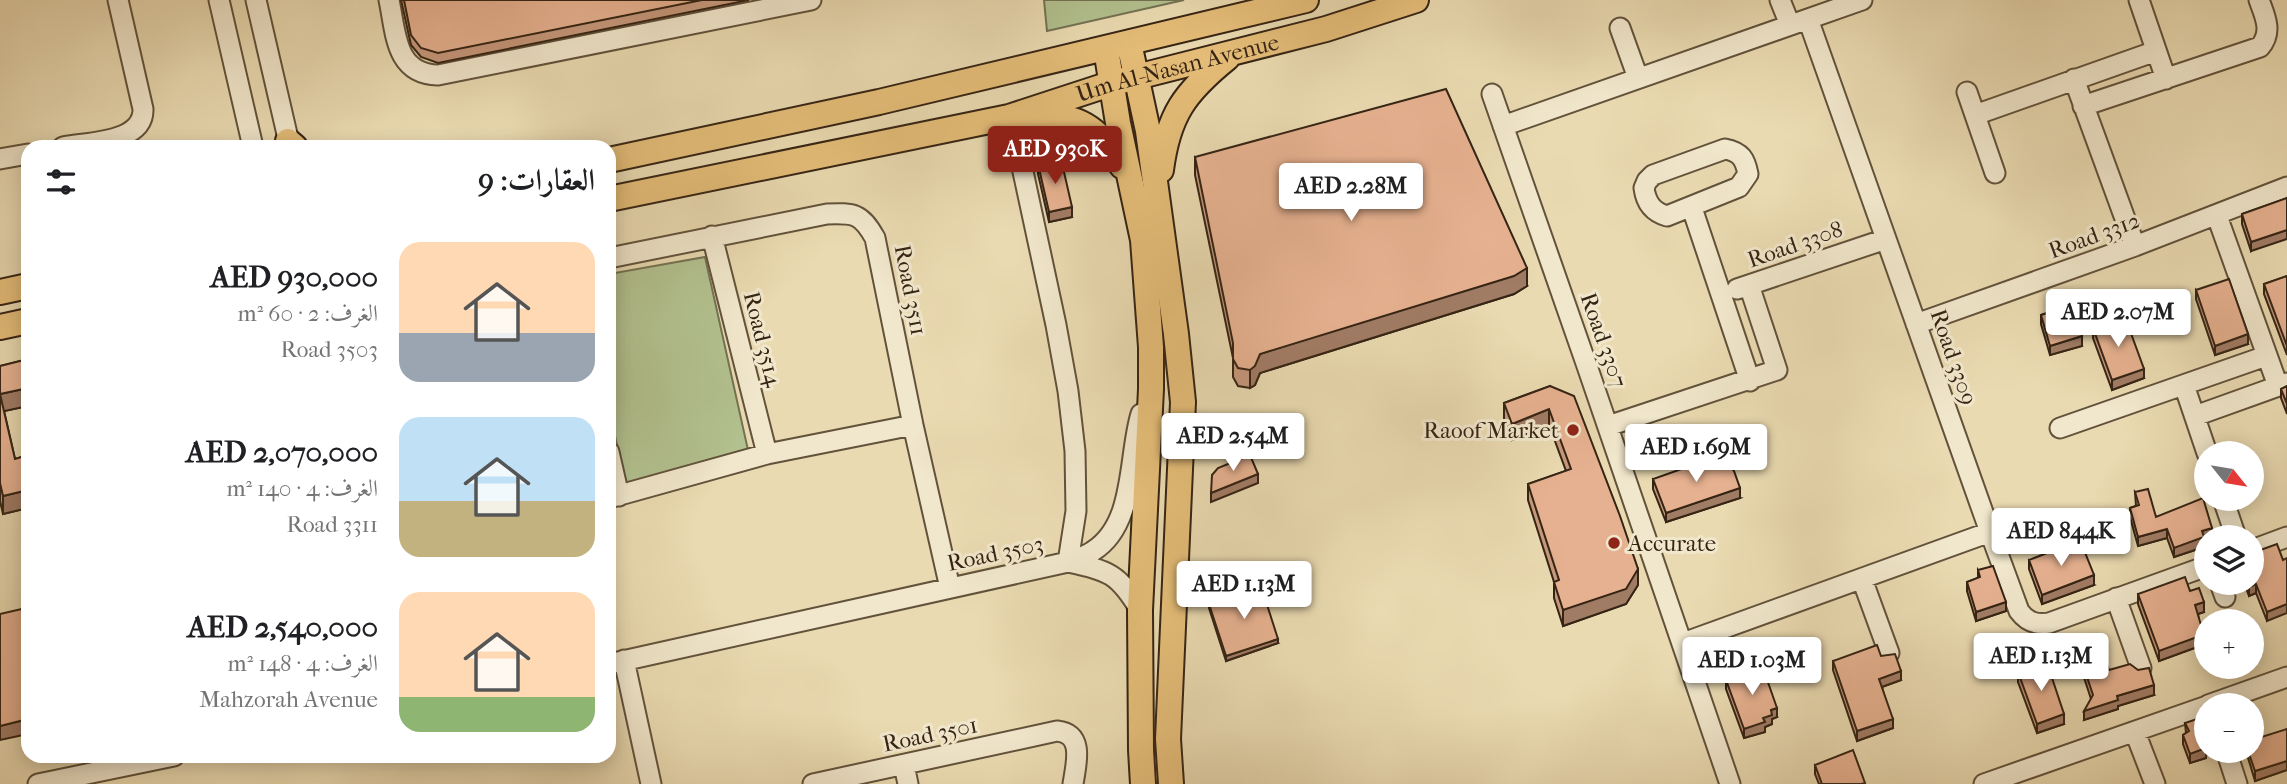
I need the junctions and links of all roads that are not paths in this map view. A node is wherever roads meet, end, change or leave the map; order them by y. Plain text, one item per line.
1 (118, 0) edge
2 (219, 0) edge
3 (256, 0) edge
4 (389, 0) edge
5 (811, 0) edge
6 (1306, 0) edge
7 (1416, 0) edge
8 (1780, 0) edge
9 (1862, 0) edge
10 (2139, 0) edge
11 (2259, 0) edge
12 (1799, 22) junction
13 (1620, 28) dead end
14 (1117, 46) junction
15 (2156, 51) junction
16 (1230, 55) junction
17 (1638, 78) junction
18 (2074, 79) junction
19 (2166, 79) junction
20 (1125, 81) junction
21 (1967, 92) dead end
22 (1492, 94) dead end
23 (2083, 106) junction
24 (1975, 115) junction
25 (1009, 117) junction
26 (1503, 125) junction
27 (99, 140) edge
28 (251, 140) edge
29 (290, 140) edge
30 (1019, 153) dead end
31 (21, 154) edge
32 (616, 158) edge
33 (0, 159) edge
34 (1995, 173) dead end
35 (1130, 179) junction
36 (2287, 187) edge
37 (616, 198) edge
38 (1158, 202) junction
39 (1692, 208) junction
40 (2217, 216) junction
41 (712, 236) junction
42 (1886, 239) junction
43 (2135, 246) junction
44 (616, 257) edge
45 (1749, 285) junction
46 (21, 288) edge
47 (0, 292) edge
48 (1721, 295) junction
49 (21, 322) edge
50 (1916, 324) junction
51 (0, 327) edge
52 (2266, 356) junction
53 (1750, 381) junction
54 (2283, 384) edge
55 (2184, 385) junction
56 (1151, 389) junction
57 (2194, 416) junction
58 (913, 425) junction
59 (1608, 426) junction
60 (2060, 428) dead end
61 (2203, 441) edge
62 (766, 454) junction
63 (616, 496) edge
64 (1076, 511) junction
65 (1990, 532) junction
66 (1110, 534) junction
67 (2287, 537) edge
68 (2264, 546) edge
69 (1068, 562) junction
70 (2194, 571) edge
71 (1862, 579) junction
72 (950, 587) junction
73 (2116, 598) junction
74 (1140, 610) junction
75 (1683, 643) junction
76 (1889, 653) edge
77 (616, 662) edge
78 (2141, 668) edge
79 (2287, 677) edge
80 (2243, 693) edge
81 (2194, 711) edge
82 (2135, 732) junction
83 (140, 763) edge
84 (2230, 763) edge
85 (906, 774) edge
86 (1991, 783) edge
87 (38, 784) edge
88 (651, 784) edge
89 (813, 784) edge
90 (1073, 784) edge
91 (1143, 784) edge
92 (1171, 784) edge
93 (1730, 784) edge
94 (2155, 784) edge
95 (2237, 784) edge

1 - 27 street
2 - 28 street
3 - 29 street
4 - 5 street
6 - 14 main road, Um Al-Nasan Avenue
7 - 16 main road, Um Al-Nasan Avenue
8 - 12 street, Road 3309
9 - 12 street
10 - 15 street
11 - 19 street
12 - 17 street
12 - 42 street, Road 3309
13 - 17 street
14 - 20 main road
14 - 32 main road, Um Al-Nasan Avenue
15 - 18 street
15 - 19 street
16 - 20 main road, Um Al-Nasan Avenue
16 - 38 main road
17 - 26 street
18 - 23 street
18 - 24 street
19 - 23 street
20 - 25 main road, Um Al-Nasan Avenue
20 - 35 main road
20 - 38 main road
21 - 24 street
22 - 26 street, Road 3307
23 - 43 street
24 - 34 street
25 - 35 main road
25 - 37 main road, Um Al-Nasan Avenue
26 - 59 street, Road 3307
30 - 64 street, Road 3503
31 - 33 street
35 - 56 main road
36 - 40 street, Road 3312
38 - 92 main road
39 - 39 street
39 - 48 street
40 - 43 street, Road 3312
40 - 52 street
41 - 44 street, Road 3511
41 - 58 street, Road 3511
41 - 62 street, Road 3514
42 - 45 street, Road 3308
42 - 50 street, Road 3309
43 - 50 street, Road 3312
45 - 48 street, Road 3308
45 - 53 street
46 - 47 main road
48 - 53 street
49 - 51 main road
50 - 65 street, Road 3309
52 - 54 street
52 - 55 street
53 - 59 street
54 - 57 street
55 - 57 street
55 - 60 street
56 - 66 street
56 - 74 main road
57 - 61 street
58 - 62 street
58 - 72 street, Road 3511
59 - 75 street, Road 3307
62 - 63 street
64 - 66 street
64 - 69 street, Road 3503
65 - 71 street
65 - 73 street, Road 3309
66 - 69 street
67 - 68 street
69 - 72 street, Road 3503
69 - 74 street
70 - 73 street, Road 3309
71 - 75 street
71 - 76 street
72 - 77 street, Road 3503
73 - 78 street
74 - 91 main road
75 - 93 street, Road 3307
77 - 88 street
79 - 80 street
81 - 82 street
82 - 86 street
82 - 94 street
83 - 87 street
84 - 95 street
85 - 89 street, Road 3501
85 - 90 street, Road 3501

